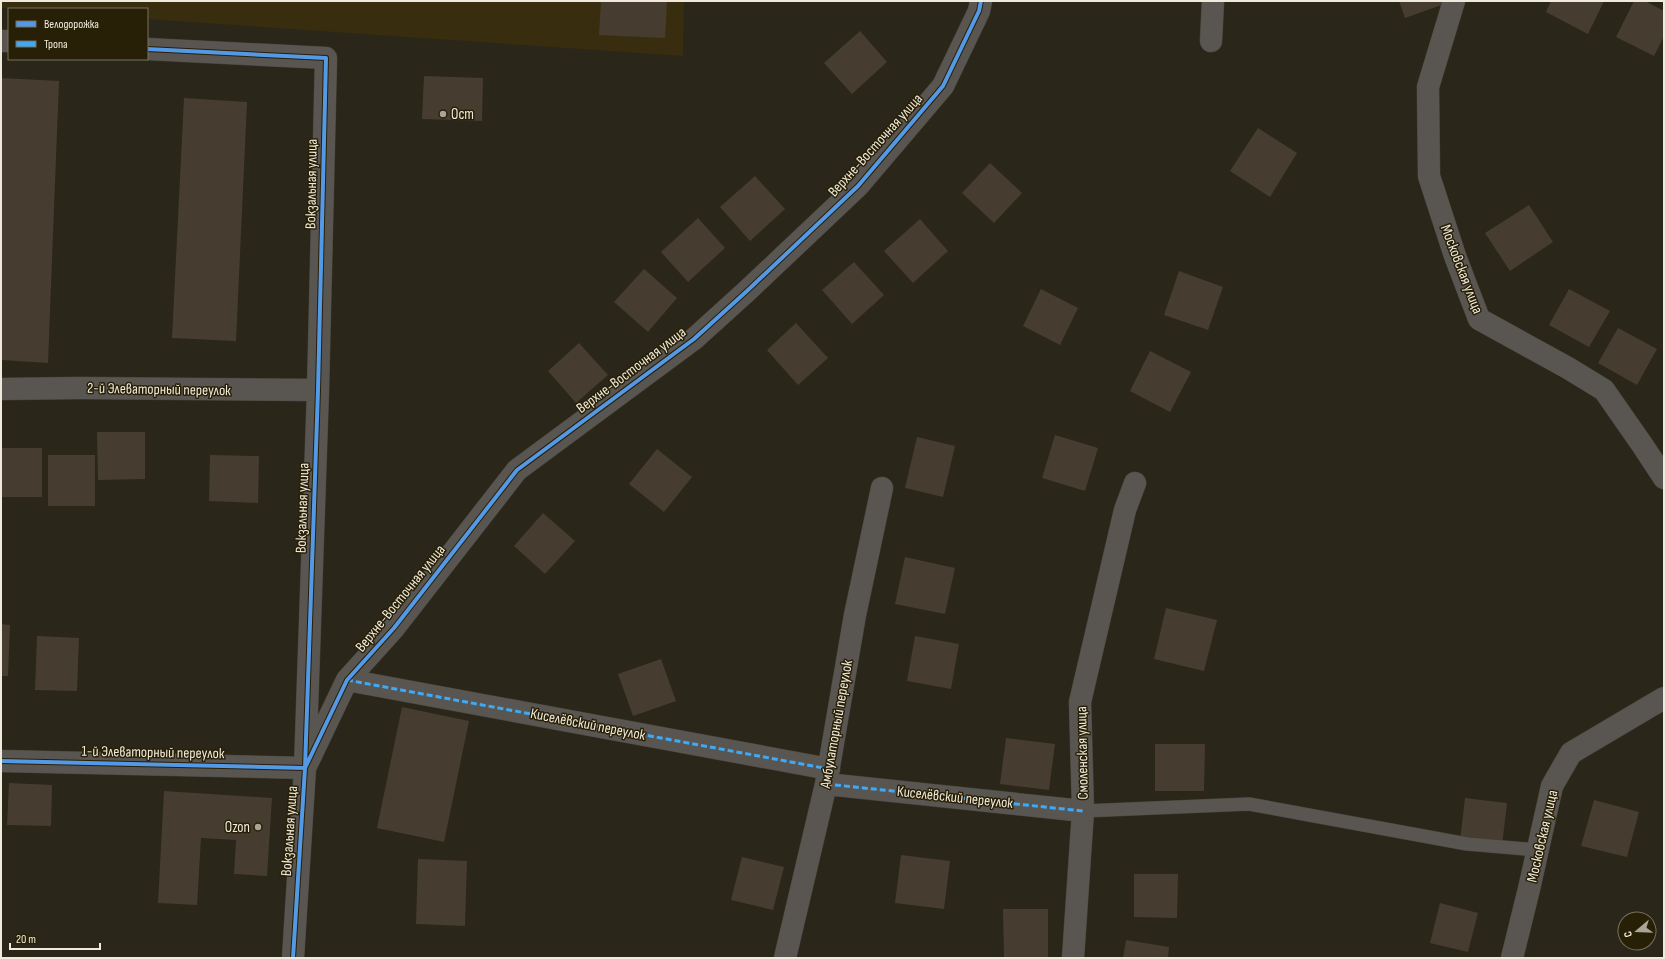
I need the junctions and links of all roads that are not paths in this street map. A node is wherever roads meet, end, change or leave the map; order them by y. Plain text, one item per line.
1 (981, 1) edge
2 (1213, 1) edge
3 (1454, 1) edge
4 (1211, 41) dead end
5 (148, 49) edge
6 (1, 389) edge
7 (318, 390) junction
8 (1664, 478) edge
9 (1135, 483) dead end
10 (882, 488) dead end
11 (348, 680) junction
12 (1664, 698) edge
13 (1, 761) edge
14 (305, 768) junction
15 (828, 777) junction
16 (1083, 811) junction
17 (1538, 850) junction
18 (293, 958) edge
19 (785, 958) edge
20 (1073, 958) edge
21 (1512, 958) edge

1 - 11 street, Верхне-Восточная улица
2 - 4 street
3 - 8 street, Московская улица
5 - 7 street, Вокзальная улица
6 - 7 street, 2-й Элеваторный переулок
7 - 14 street, Вокзальная улица
9 - 16 street, Смоленская улица
10 - 15 street, Амбулаторный переулок
11 - 14 street, Верхне-Восточная улица
11 - 15 street, Киселёвский переулок
12 - 17 street, Московская улица
13 - 14 street, 1-й Элеваторный переулок
14 - 18 street, Вокзальная улица
15 - 16 street, Киселёвский переулок
15 - 19 street, Амбулаторный переулок
16 - 17 lane
16 - 20 street, Смоленская улица
17 - 21 street, Московская улица

